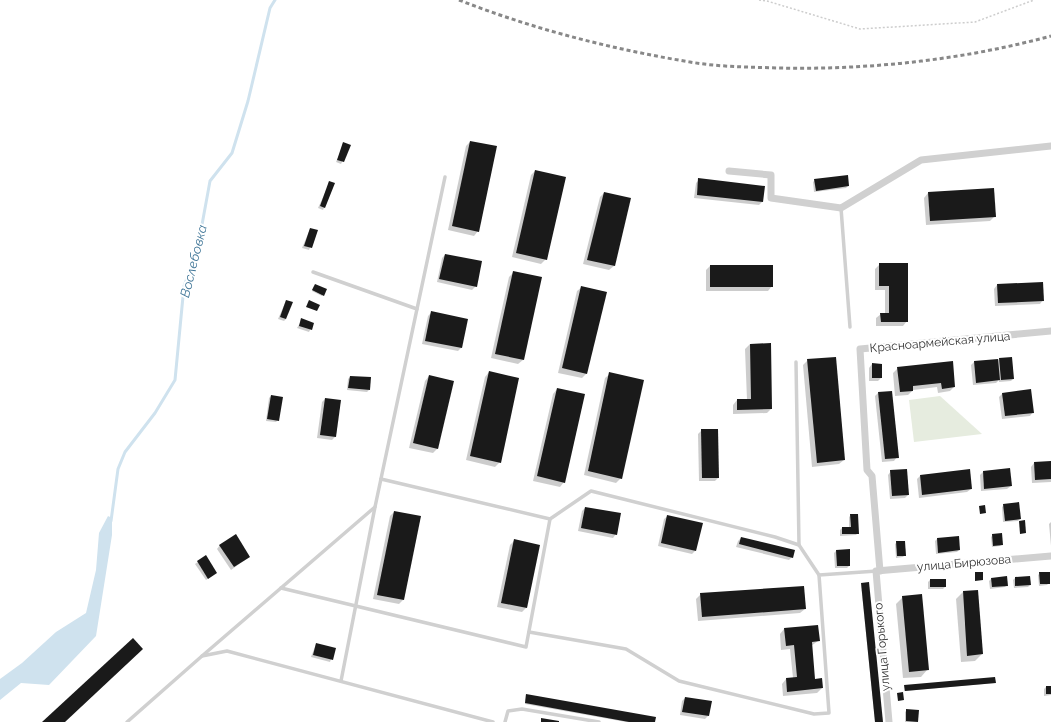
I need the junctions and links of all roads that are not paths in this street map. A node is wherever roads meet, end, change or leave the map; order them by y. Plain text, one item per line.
1 (1051, 146) edge
2 (729, 171) dead end
3 (445, 177) dead end
4 (841, 208) junction
5 (313, 272) dead end
6 (417, 309) junction
7 (850, 327) dead end
8 (1051, 331) edge
9 (796, 362) dead end
10 (381, 480) junction
11 (375, 507) junction
12 (550, 519) junction
13 (799, 545) junction
14 (1051, 556) edge
15 (878, 571) junction
16 (819, 575) junction
17 (281, 588) junction
18 (356, 606) junction
19 (529, 632) junction
20 (202, 656) junction
21 (341, 681) junction
22 (127, 722) edge
23 (493, 722) edge
24 (505, 722) edge
25 (599, 722) edge
26 (889, 722) edge

1 - 4 street
2 - 4 street
3 - 6 lane
4 - 7 lane
5 - 6 lane
6 - 10 lane
8 - 15 street, Красноармейская улица
9 - 13 lane
10 - 11 lane
10 - 12 lane
11 - 17 lane
11 - 18 lane
12 - 13 lane
12 - 19 lane
13 - 16 lane
14 - 15 street, улица Бирюзова
15 - 16 lane
15 - 26 street, улица Горького
16 - 19 lane
17 - 18 lane
17 - 20 lane
18 - 19 lane
18 - 21 lane
20 - 21 lane
20 - 22 lane
21 - 23 lane
24 - 25 lane

